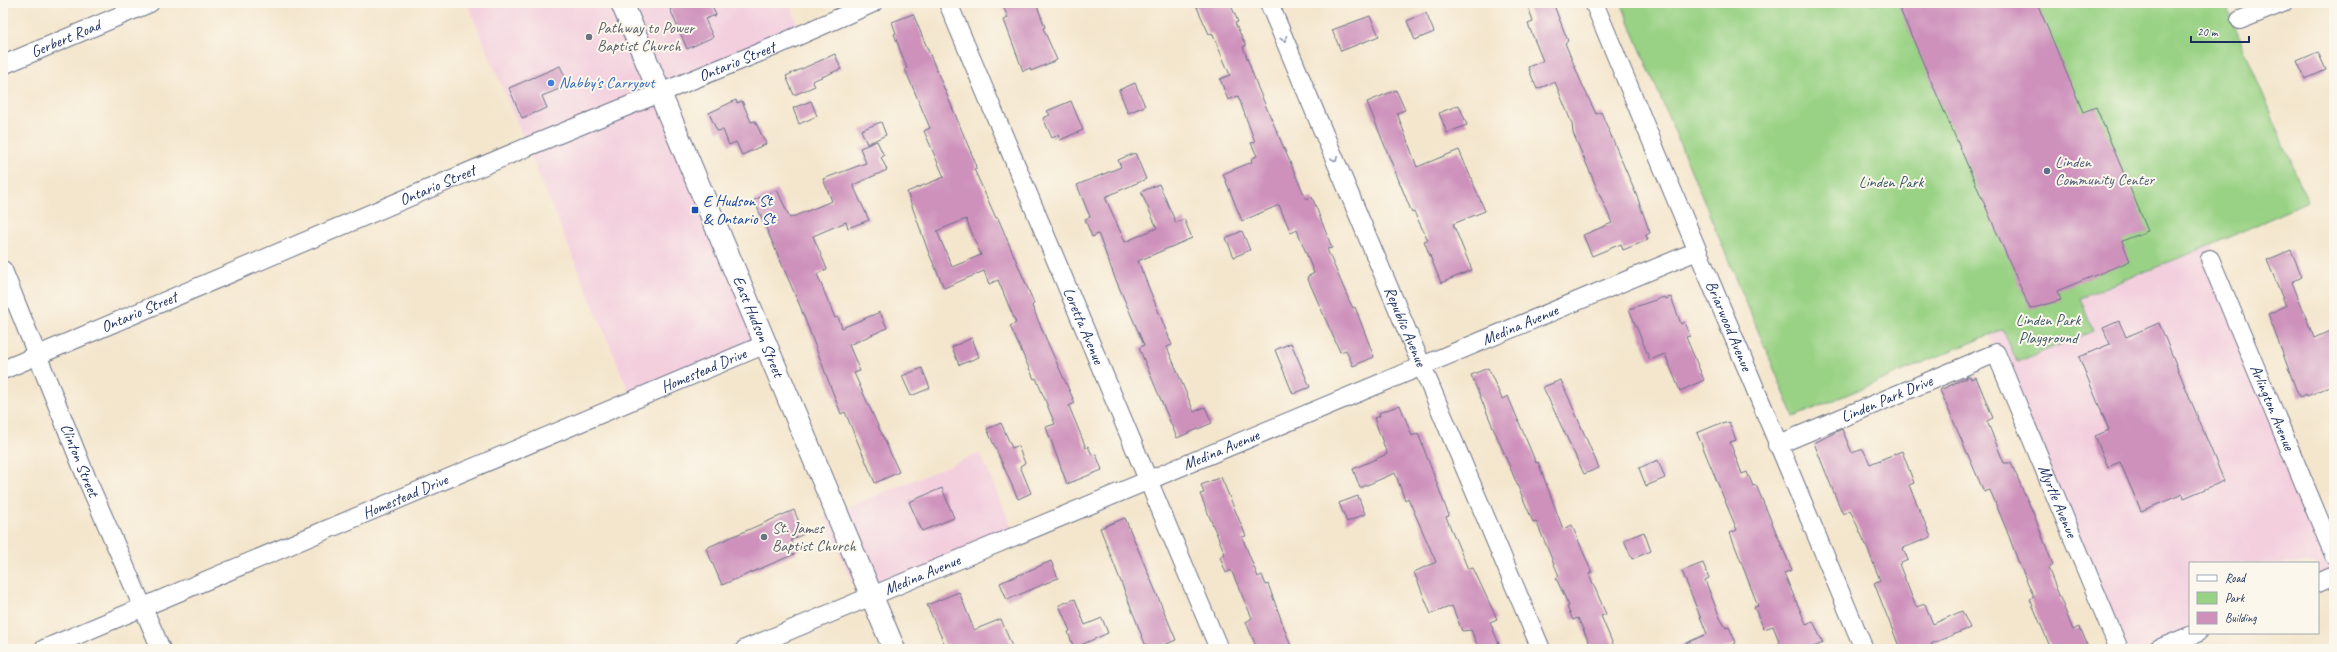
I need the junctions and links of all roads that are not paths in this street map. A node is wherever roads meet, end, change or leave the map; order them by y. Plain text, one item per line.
1 (150, 3) edge
2 (622, 3) edge
3 (873, 3) edge
4 (948, 3) edge
5 (1269, 3) edge
6 (1594, 3) edge
7 (2283, 3) edge
8 (2240, 20) dead end
9 (3, 65) edge
10 (660, 92) junction
11 (1697, 251) junction
12 (2210, 259) dead end
13 (3, 270) edge
14 (766, 344) junction
15 (1996, 353) joint
16 (38, 355) junction
17 (1421, 365) junction
18 (3, 370) edge
19 (1777, 445) junction
20 (1148, 480) junction
21 (2334, 555) edge
22 (2334, 576) edge
23 (2319, 583) edge
24 (872, 596) junction
25 (143, 607) junction
26 (2195, 634) edge
27 (44, 649) edge
28 (161, 649) edge
29 (745, 649) edge
30 (894, 649) edge
31 (1219, 649) edge
32 (1541, 649) edge
33 (1864, 649) edge
34 (2119, 649) edge
35 (2158, 649) edge

1 - 9 street, Gerbert Road
2 - 10 main road, East Hudson Street
3 - 10 street, Ontario Street
4 - 20 street, Loretta Avenue
5 -> 17 street, Republic Avenue
6 - 11 street, Briarwood Avenue
7 - 8 street
10 - 14 main road, East Hudson Street
10 - 16 street, Ontario Street
11 - 17 street, Medina Avenue
11 - 19 street, Briarwood Avenue
12 - 21 street, Arlington Avenue
13 - 16 street, Clinton Street
14 - 24 main road, East Hudson Street
14 - 25 street, Homestead Drive
15 - 19 street, Linden Park Drive
15 - 34 street, Myrtle Avenue
16 - 18 street, Ontario Street
16 - 25 street, Clinton Street
17 - 20 street, Medina Avenue
17 - 32 street, Republic Avenue
19 - 33 street, Briarwood Avenue
20 - 24 street, Medina Avenue
20 - 31 street, Loretta Avenue
22 - 23 street
24 - 29 street, Medina Avenue
24 - 30 main road, East Hudson Street
25 - 27 street, Homestead Drive
25 - 28 street, Clinton Street
26 - 35 street

